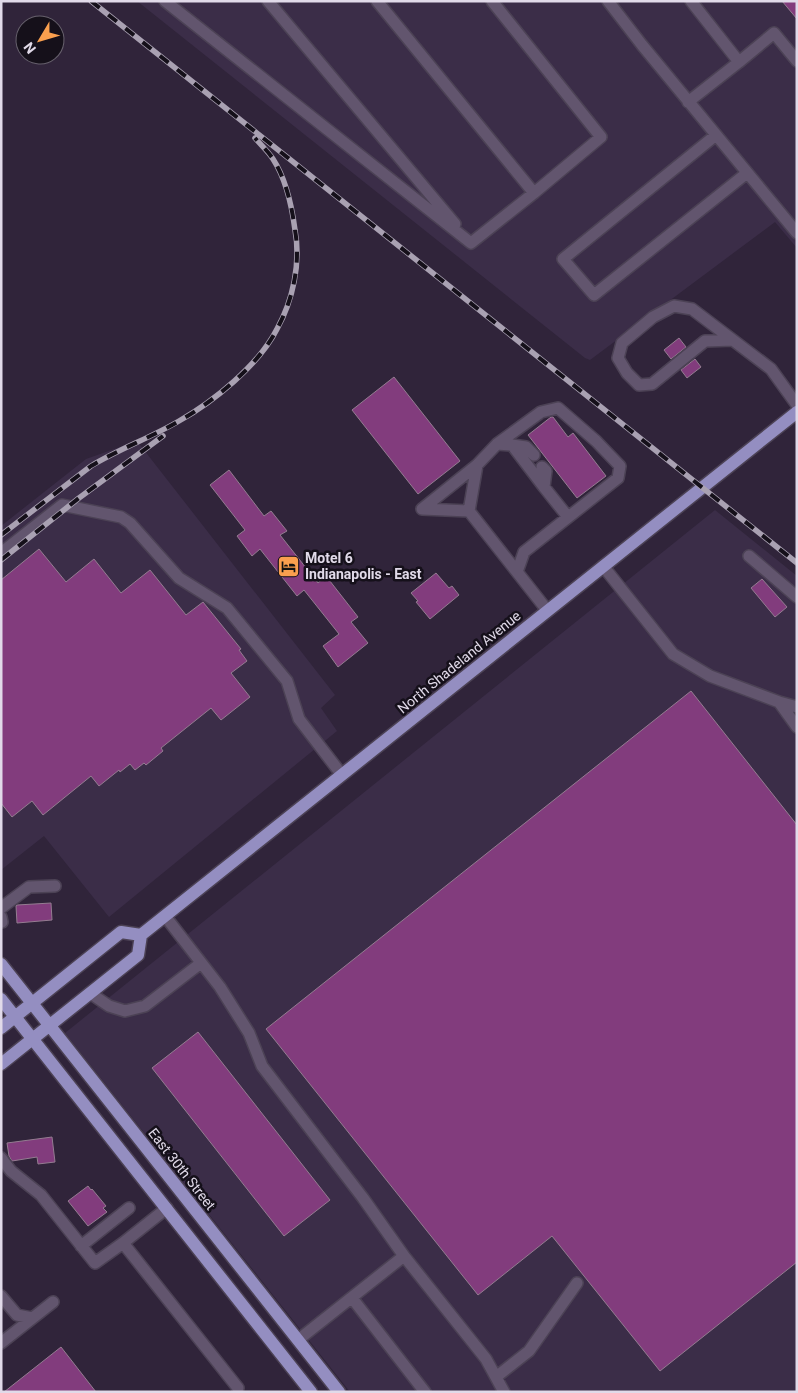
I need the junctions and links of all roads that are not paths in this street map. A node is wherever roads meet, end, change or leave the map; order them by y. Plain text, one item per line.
1 (165, 1) edge
2 (268, 1) edge
3 (376, 1) edge
4 (492, 1) edge
5 (608, 1) edge
6 (691, 1) edge
7 (797, 61) edge
8 (738, 62) junction
9 (688, 102) junction
10 (716, 135) junction
11 (746, 173) junction
12 (534, 193) junction
13 (797, 233) edge
14 (470, 243) junction
15 (733, 340) junction
16 (797, 405) edge
17 (797, 412) edge
18 (497, 444) junction
19 (512, 445) junction
20 (534, 455) dead end
21 (478, 465) junction
22 (542, 467) dead end
23 (544, 487) junction
24 (469, 511) junction
25 (568, 517) junction
26 (1, 554) edge
27 (749, 556) dead end
28 (603, 566) junction
29 (517, 572) junction
30 (797, 597) edge
31 (548, 610) junction
32 (779, 702) junction
33 (797, 707) edge
34 (797, 727) edge
35 (342, 775) junction
36 (55, 886) dead end
37 (1, 908) edge
38 (165, 916) junction
39 (141, 935) junction
40 (201, 963) junction
41 (1, 964) edge
42 (90, 993) junction
43 (1, 998) edge
44 (32, 1003) junction
45 (16, 1016) junction
46 (50, 1025) junction
47 (1, 1028) edge
48 (33, 1038) junction
49 (1, 1064) edge
50 (1, 1158) edge
51 (129, 1208) dead end
52 (167, 1208) junction
53 (123, 1243) junction
54 (81, 1246) junction
55 (404, 1256) junction
56 (577, 1283) dead end
57 (1, 1296) edge
58 (352, 1298) junction
59 (53, 1302) dead end
60 (32, 1318) junction
61 (298, 1340) junction
62 (1, 1343) edge
63 (496, 1377) junction
64 (238, 1388) dead end
65 (311, 1392) edge
66 (339, 1392) edge
67 (425, 1392) edge
68 (504, 1392) edge

1 - 14 lane
2 - 14 lane
3 - 12 lane
4 - 12 lane
5 - 9 lane
6 - 8 lane
7 - 8 lane
8 - 9 lane
9 - 10 lane
10 - 11 lane
10 - 11 lane
11 - 13 lane
12 - 14 lane
15 - 15 lane
15 - 16 lane
17 - 28 main road, North Shadeland Avenue
18 - 19 lane
18 - 21 lane
18 - 25 lane
19 - 20 lane
19 - 23 lane
21 - 24 lane
21 - 24 lane
22 - 23 lane
23 - 25 lane
24 - 29 lane
25 - 29 lane
26 - 35 lane
27 - 30 lane
28 - 31 main road, North Shadeland Avenue
28 - 32 lane
29 - 31 lane
31 - 35 main road, North Shadeland Avenue
32 - 33 lane
32 - 34 lane
35 - 38 main road, North Shadeland Avenue
36 - 37 lane
38 - 39 main road, North Shadeland Avenue
38 - 40 lane
39 - 42 main road
39 - 44 main road
40 - 42 lane
40 - 55 lane
41 - 44 main road, East 30th Street
42 - 46 main road
43 - 45 main road
44 - 45 main road
44 - 46 main road, East 30th Street
45 - 47 main road
45 - 48 main road
46 - 48 main road
46 - 61 main road, East 30th Street
48 - 49 main road
48 - 52 main road
50 - 54 lane
51 - 54 lane
52 - 53 lane
52 - 65 main road
53 - 54 lane
53 - 64 lane
55 - 58 lane
55 - 63 lane
56 - 63 lane
57 - 60 lane
58 - 61 lane
58 - 67 lane
59 - 60 lane
60 - 62 lane
61 - 66 main road, East 30th Street
63 - 68 lane

